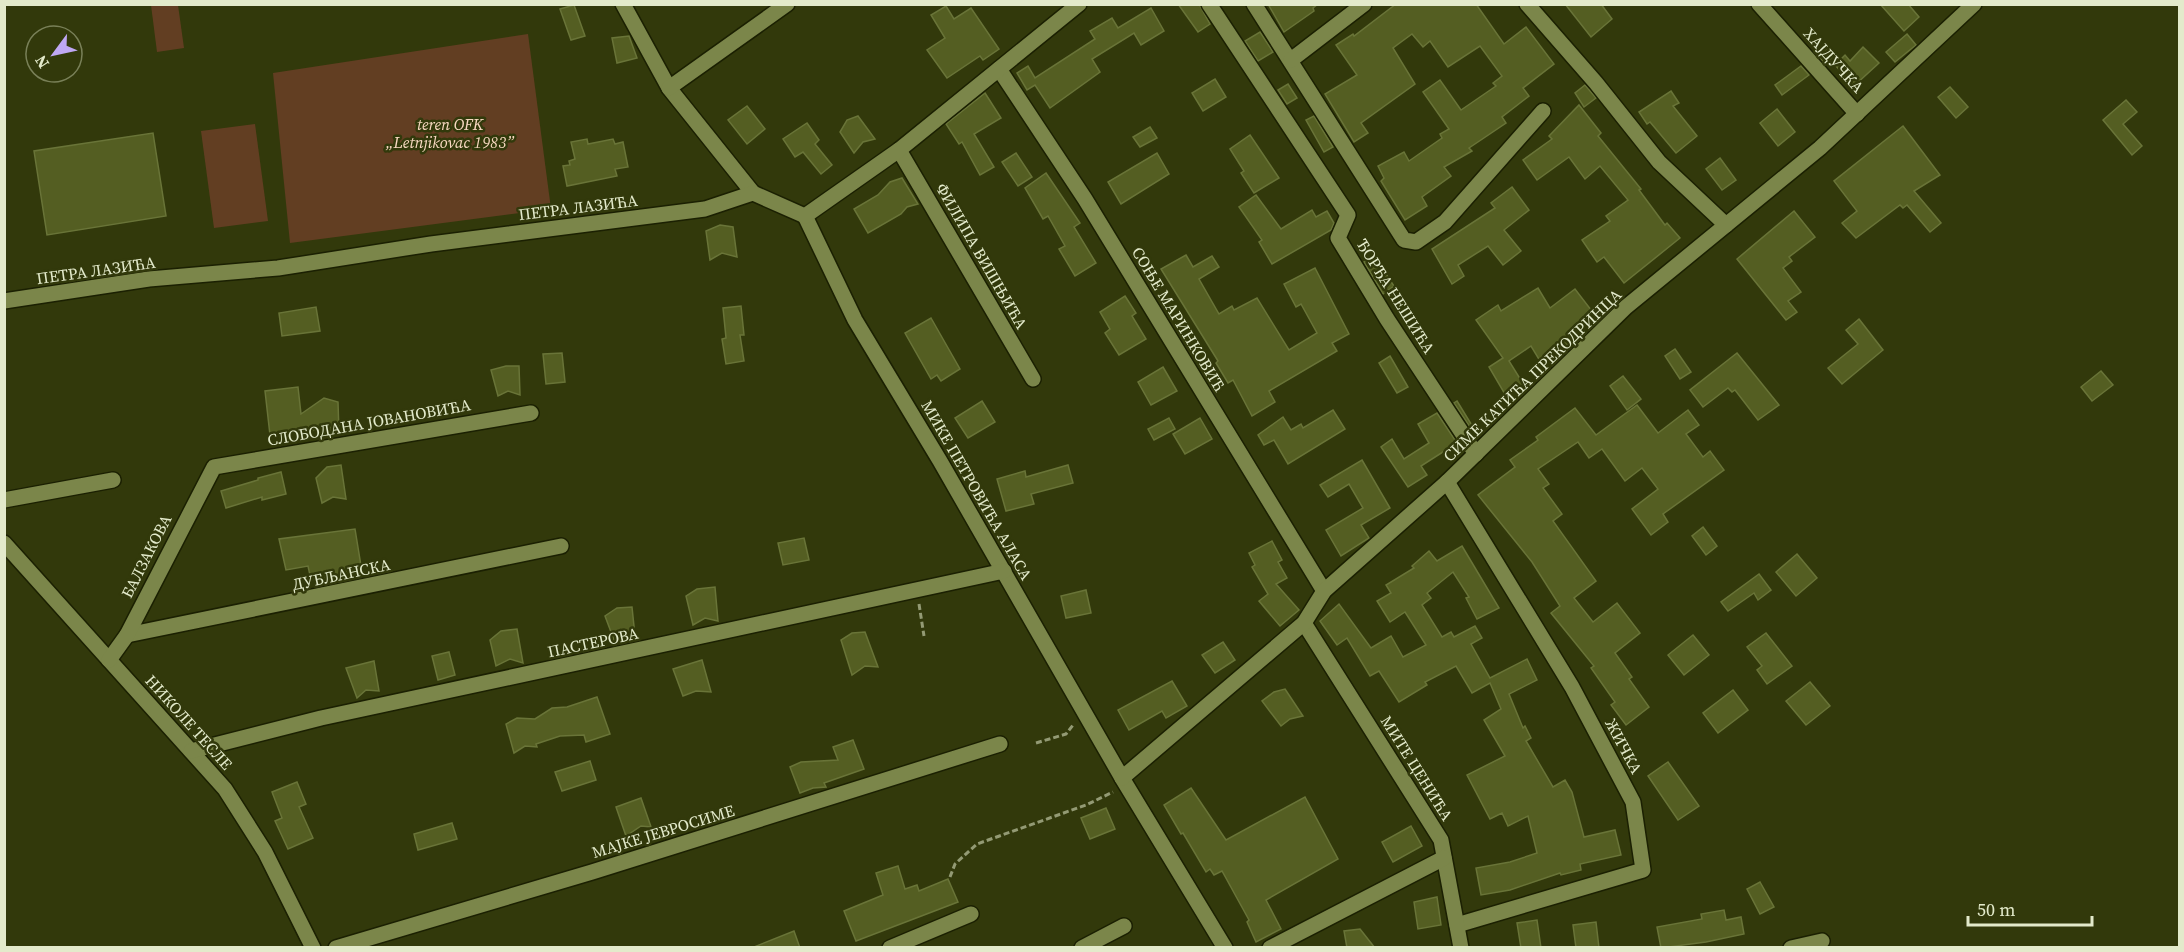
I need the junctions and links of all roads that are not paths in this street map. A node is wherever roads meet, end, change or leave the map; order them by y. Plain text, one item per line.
1 (623, 4) edge
2 (787, 4) edge
3 (1079, 4) edge
4 (1209, 4) edge
5 (1254, 4) edge
6 (1364, 4) edge
7 (1527, 4) edge
8 (1759, 4) edge
9 (1974, 4) edge
10 (1291, 60) junction
11 (999, 69) junction
12 (669, 88) junction
13 (1543, 111) dead end
14 (1857, 114) junction
15 (899, 150) junction
16 (753, 193) junction
17 (805, 216) junction
18 (1726, 225) junction
19 (4, 301) edge
20 (1033, 379) dead end
21 (531, 413) dead end
22 (1476, 454) junction
23 (214, 467) joint
24 (113, 480) dead end
25 (1448, 482) junction
26 (4, 500) edge
27 (4, 543) edge
28 (561, 546) dead end
29 (1004, 571) junction
30 (1324, 591) junction
31 (1304, 623) junction
32 (127, 635) junction
33 (109, 660) junction
34 (1000, 744) dead end
35 (191, 751) junction
36 (1124, 781) junction
37 (1444, 858) junction
38 (971, 914) dead end
39 (1457, 925) junction
40 (1124, 926) dead end
41 (1822, 940) dead end
42 (313, 948) edge
43 (336, 948) edge
44 (890, 948) edge
45 (1082, 948) edge
46 (1225, 948) edge
47 (1270, 948) edge
48 (1461, 948) edge
49 (1791, 948) edge

1 - 12 street
2 - 12 street
3 - 11 street
4 - 22 street, ЂОРЂА НЕШИЋА
5 - 10 street
6 - 10 street
7 - 18 street
8 - 14 street, ХАЈДУЧКА
9 - 14 street, СИМЕ КАТИЋА ПРЕКОДРИНЦА
10 - 13 street
11 - 15 street
11 - 30 street, СОЊЕ МАРИНКОВИЋ
12 - 16 street
14 - 18 street, СИМЕ КАТИЋА ПРЕКОДРИНЦА
15 - 17 street
15 - 20 street, ФИЛИПА ВИШЊИЋА
16 - 17 street
16 - 19 street, ПЕТРА ЛАЗИЋА
17 - 29 street, МИКЕ ПЕТРОВИЋА АЛАСА
18 - 22 street, СИМЕ КАТИЋА ПРЕКОДРИНЦА
21 - 23 street, СЛОБОДАНА ЈОВАНОВИЋА
22 - 25 street, СИМЕ КАТИЋА ПРЕКОДРИНЦА
23 - 32 street, БАЛЗАКОВА
24 - 26 street
25 - 30 street, СИМЕ КАТИЋА ПРЕКОДРИНЦА
25 - 39 street, ЖИЧКА
27 - 33 street, НИКОЛЕ ТЕСЛЕ
28 - 32 street, ДУБЉАНСКА
29 - 35 street, ПАСТЕРОВА
29 - 36 street, МИКЕ ПЕТРОВИЋА АЛАСА
30 - 31 street, СИМЕ КАТИЋА ПРЕКОДРИНЦА
31 - 36 street, СИМЕ КАТИЋА ПРЕКОДРИНЦА
31 - 37 street, МИТЕ ЦЕНИЋА
32 - 33 street, БАЛЗАКОВА
33 - 35 street, НИКОЛЕ ТЕСЛЕ
34 - 43 street, МАЈКЕ ЈЕВРОСИМЕ
35 - 42 street, НИКОЛЕ ТЕСЛЕ
36 - 46 street, МИКЕ ПЕТРОВИЋА АЛАСА
37 - 39 street, МИТЕ ЦЕНИЋА
37 - 47 street
38 - 44 street
39 - 48 street, МИТЕ ЦЕНИЋА
40 - 45 street
41 - 49 street

